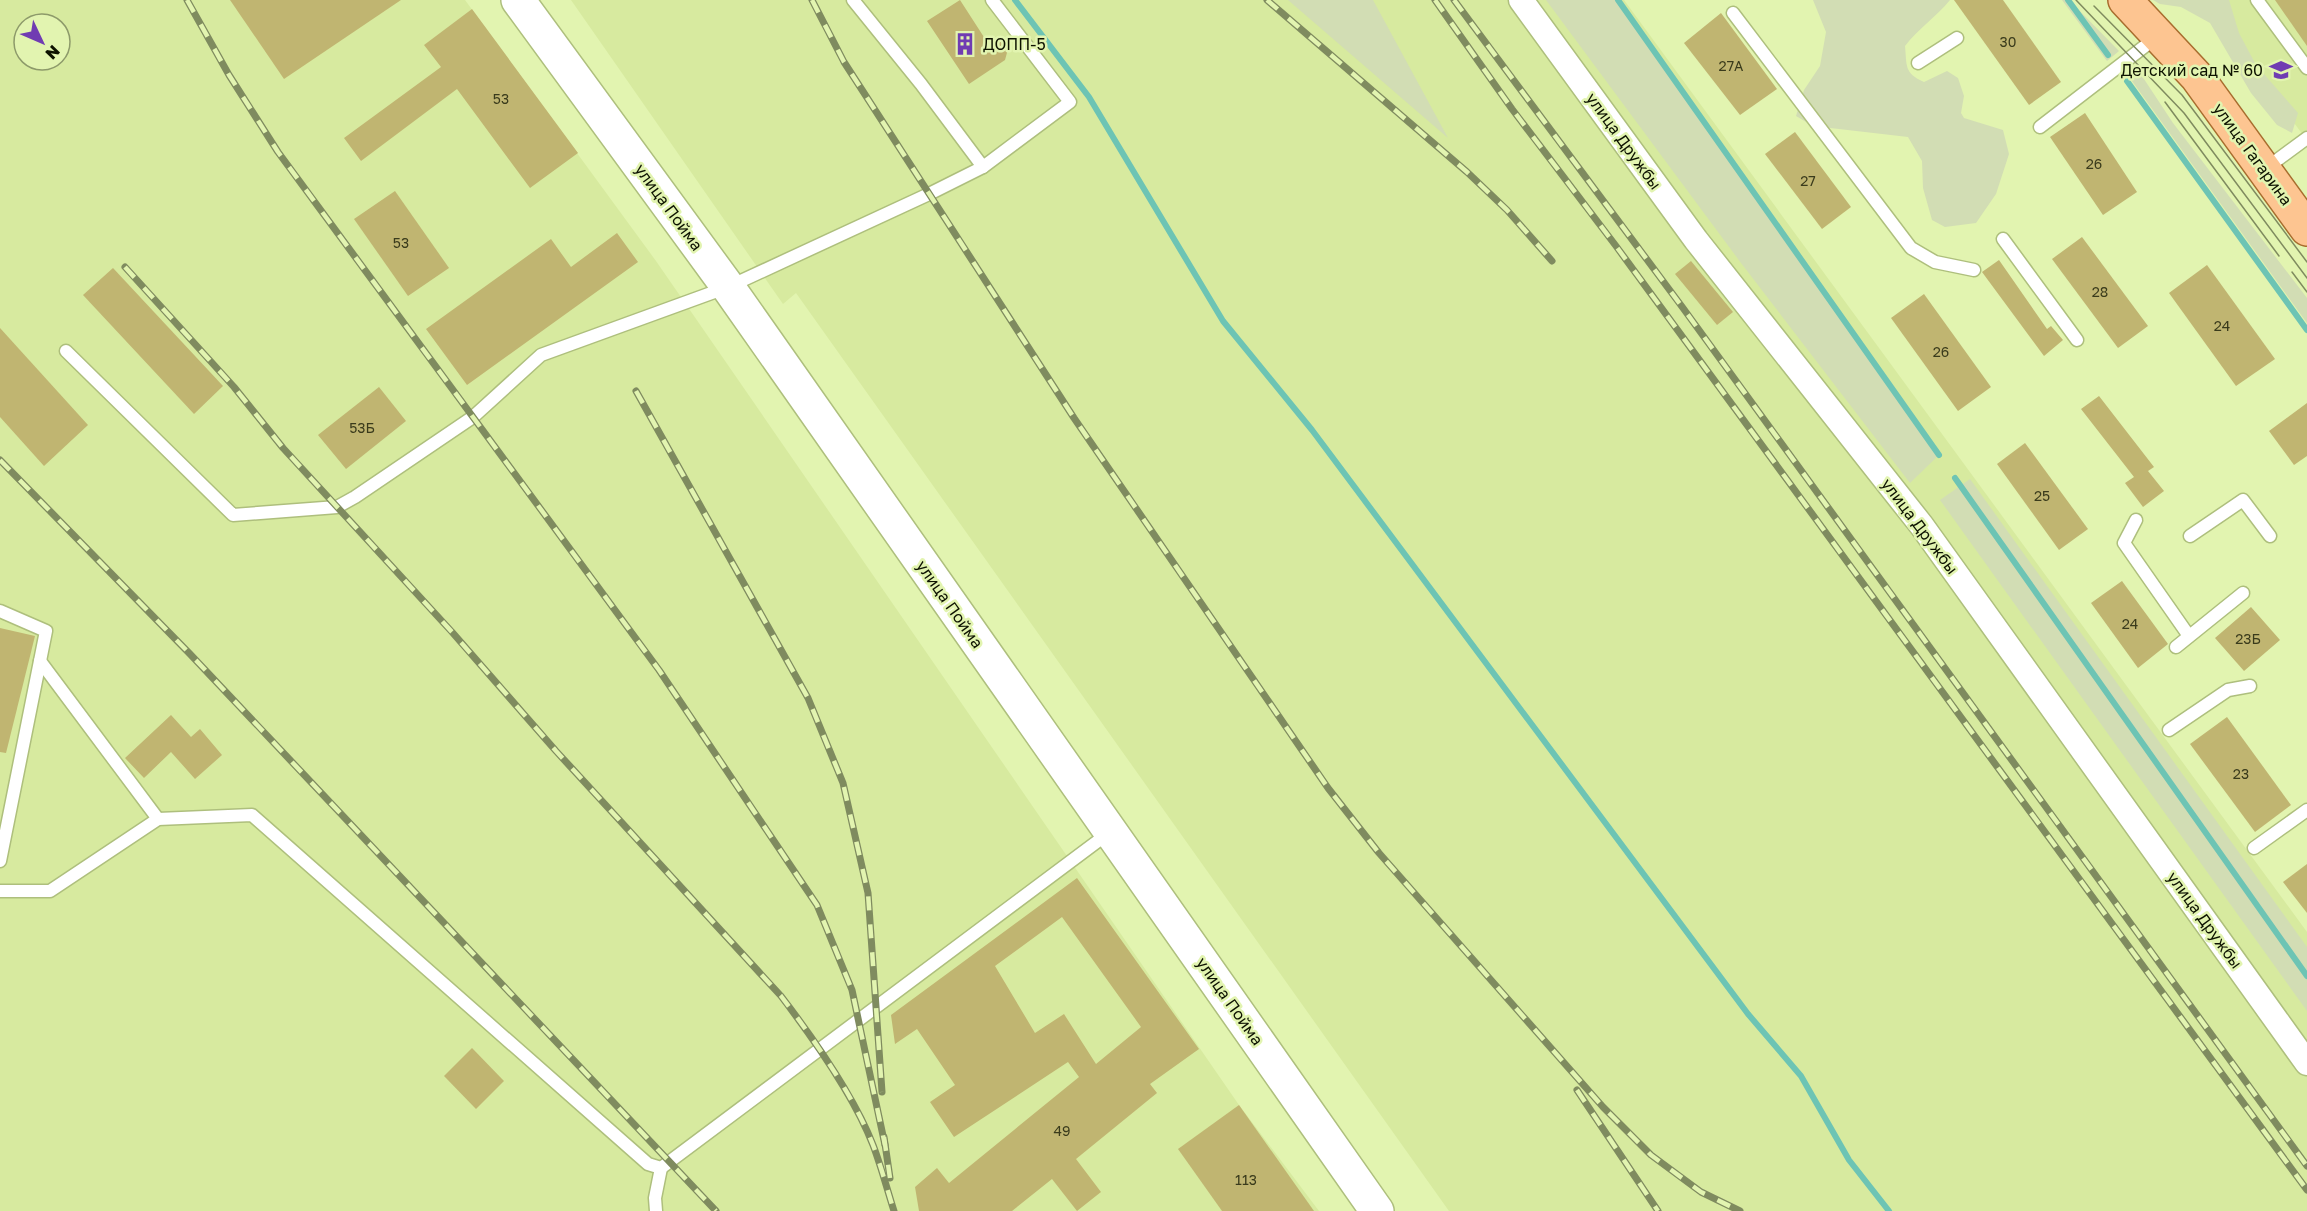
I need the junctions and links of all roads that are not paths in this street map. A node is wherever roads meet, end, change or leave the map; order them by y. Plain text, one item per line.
1 (518, 0) edge
2 (853, 0) edge
3 (992, 0) edge
4 (1521, 0) edge
5 (2125, 0) edge
6 (2257, 0) edge
7 (1733, 13) dead end
8 (2159, 35) junction
9 (1958, 38) dead end
10 (1918, 63) dead end
11 (2307, 68) edge
12 (2040, 127) dead end
13 (2307, 138) edge
14 (983, 167) junction
15 (2264, 170) junction
16 (2307, 229) edge
17 (2002, 239) dead end
18 (1974, 270) dead end
19 (728, 287) junction
20 (2077, 340) dead end
21 (66, 351) dead end
22 (2136, 520) dead end
23 (2190, 536) dead end
24 (2270, 536) dead end
25 (2243, 593) dead end
26 (0, 611) edge
27 (2188, 636) junction
28 (2176, 647) dead end
29 (40, 661) junction
30 (2250, 686) dead end
31 (2169, 730) dead end
32 (2307, 810) edge
33 (158, 819) junction
34 (1110, 832) junction
35 (2254, 848) dead end
36 (0, 861) edge
37 (0, 891) edge
38 (2307, 1063) edge
39 (661, 1168) junction
40 (656, 1211) edge
41 (1377, 1211) edge

1 - 19 main road, улица Пойма
2 - 14 lane
3 - 14 lane
4 - 38 street, улица Дружбы
5 - 8 main road, улица Гагарина
6 - 11 lane
7 - 18 lane
8 - 12 lane
8 - 15 main road, улица Гагарина
9 - 10 lane
13 - 15 lane
14 - 19 lane
15 - 16 main road, улица Гагарина
17 - 20 lane
19 - 21 lane
19 - 34 main road, улица Пойма
22 - 27 lane
23 - 24 lane
25 - 27 lane
26 - 29 lane
27 - 28 lane
29 - 33 lane
29 - 36 lane
30 - 31 lane
32 - 35 lane
33 - 37 lane
33 - 39 lane
34 - 39 lane
34 - 41 main road, улица Пойма
39 - 40 lane

